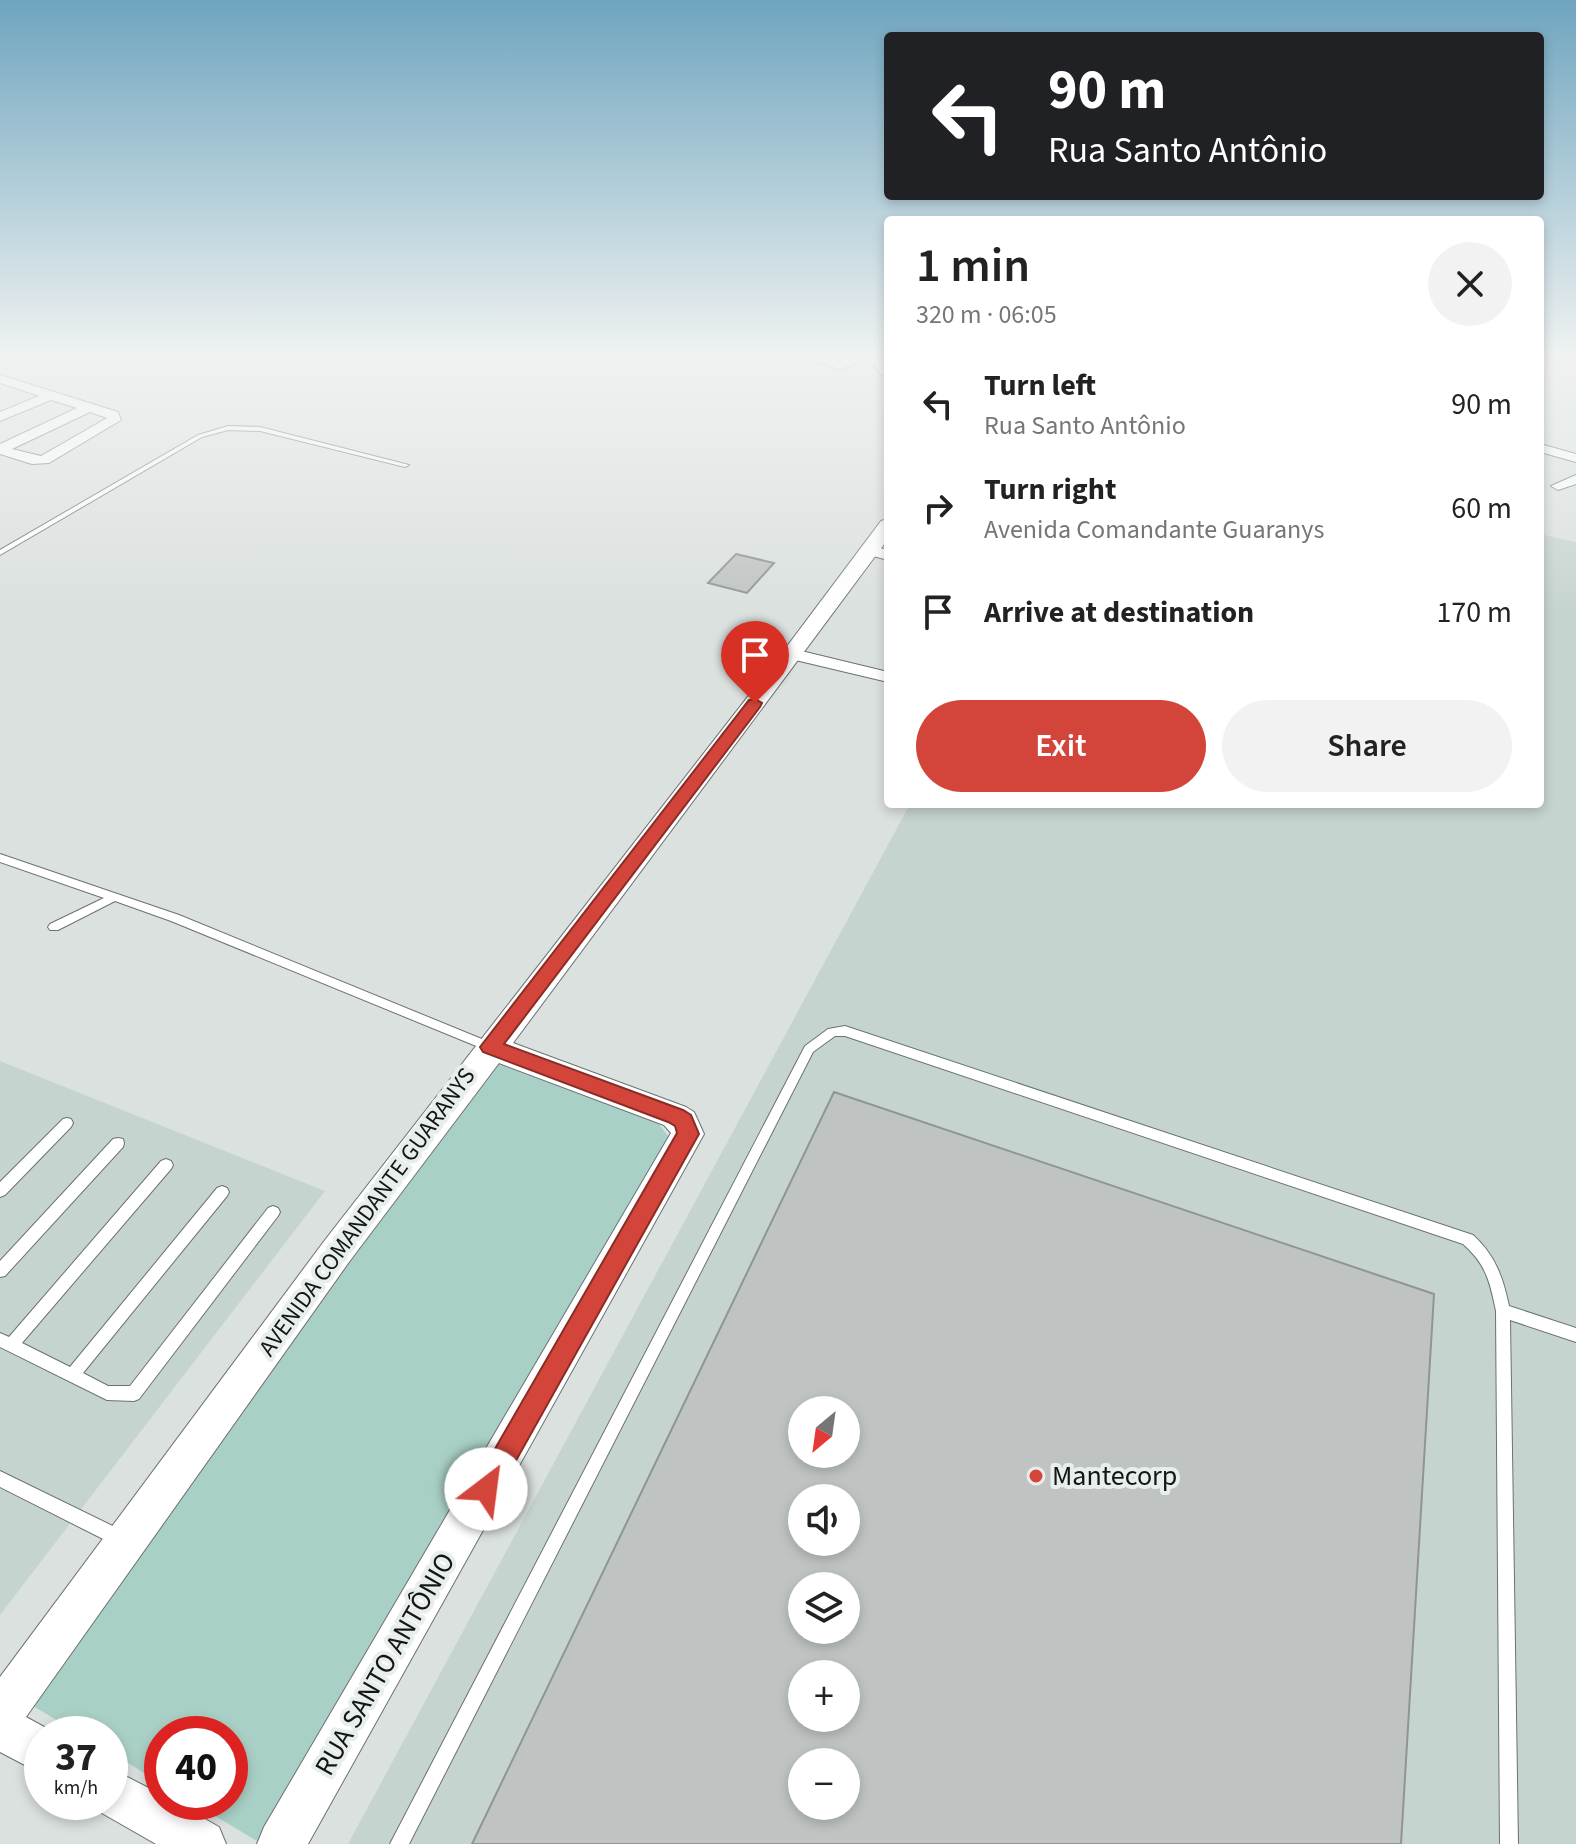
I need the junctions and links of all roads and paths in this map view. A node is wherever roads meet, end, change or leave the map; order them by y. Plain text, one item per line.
1 (19, 440) edge
2 (79, 440) edge
3 (193, 440) edge
4 (305, 440) edge
5 (0, 449) edge
6 (1544, 449) edge
7 (1576, 458) edge
8 (405, 465) dead end
9 (1576, 479) edge
10 (1558, 486) dead end
11 (0, 553) edge
12 (878, 553) edge
13 (793, 654) junction
14 (884, 676) edge
15 (0, 858) edge
16 (114, 897) junction
17 (54, 927) dead end
18 (490, 1047) junction
19 (67, 1123) dead end
20 (118, 1143) dead end
21 (166, 1165) dead end
22 (0, 1191) edge
23 (222, 1192) dead end
24 (273, 1212) dead end
25 (0, 1271) edge
26 (1503, 1311) junction
27 (1576, 1335) edge
28 (6, 1342) edge
29 (73, 1374) junction
30 (0, 1479) edge
31 (127, 1542) junction
32 (0, 1715) edge
33 (0, 1727) edge
34 (24, 1741) edge
35 (128, 1801) edge
36 (202, 1844) edge
37 (281, 1844) edge
38 (399, 1844) edge
39 (1509, 1844) edge

1 - 5 street
2 - 5 street
3 - 11 lane
4 - 8 lane
6 - 7 street
9 - 10 street
12 - 13 street, AVENIDA COMANDANTE GUARANYS
13 - 14 street
13 - 18 street, AVENIDA COMANDANTE GUARANYS
15 - 16 lane
16 - 17 lane
16 - 18 lane
18 - 31 street, AVENIDA COMANDANTE GUARANYS
18 - 37 street, RUA SANTO ANTÔNIO
19 - 22 lane
20 - 25 lane
21 - 28 lane
23 - 29 lane
24 - 29 lane
26 - 27 lane
26 - 38 lane
26 - 39 lane
28 - 29 lane
30 - 31 lane
31 - 32 street, AVENIDA COMANDANTE GUARANYS
33 - 34 street
35 - 36 street

